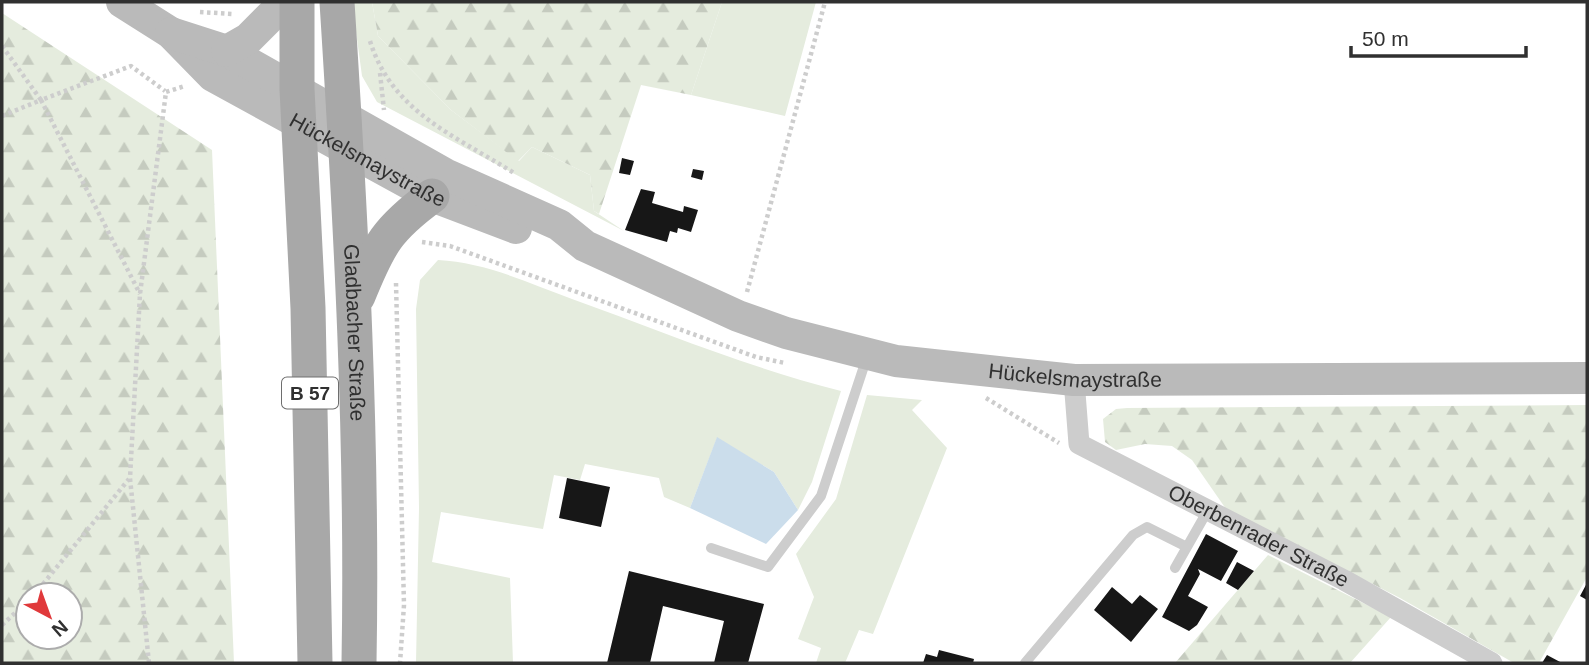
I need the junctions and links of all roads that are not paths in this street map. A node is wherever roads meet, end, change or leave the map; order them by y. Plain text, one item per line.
1 (122, 2) edge
2 (285, 2) edge
3 (297, 2) edge
4 (337, 2) edge
5 (179, 22) junction
6 (227, 51) junction
7 (297, 89) junction
8 (299, 124) junction
9 (344, 132) junction
10 (432, 196) junction
11 (585, 246) junction
12 (354, 305) junction
13 (868, 354) junction
14 (1587, 377) edge
15 (1074, 380) junction
16 (1208, 510) junction
17 (1187, 547) junction
18 (711, 548) dead end
19 (1175, 568) dead end
20 (314, 663) edge
21 (359, 663) edge
22 (1025, 663) edge
23 (1492, 663) edge

1 - 5 main road, Hückelsmaystraße
2 - 6 main road
3 - 7 main road, B 57
4 - 9 main road, Gladbacher Straße / B 57
5 - 6 main road, Hückelsmaystraße
5 - 8 main road, Hückelsmaystraße
6 - 7 main road, Hückelsmaystraße
7 - 8 main road, B 57
7 - 9 main road, Hückelsmaystraße
8 - 9 main road, Hückelsmaystraße
8 - 20 main road, B 57
9 - 10 main road, Hückelsmaystraße
9 - 11 main road, Hückelsmaystraße
9 - 12 main road, Gladbacher Straße / B 57
10 - 11 main road, Hückelsmaystraße
10 - 12 main road
11 - 13 main road, Hückelsmaystraße
12 - 21 main road, Gladbacher Straße / B 57
13 - 15 main road, Hückelsmaystraße
13 - 18 lane
14 - 15 main road, Hückelsmaystraße
15 - 16 street, Oberbenrader Straße
16 - 17 lane
16 - 23 street, Oberbenrader Straße
17 - 19 lane
17 - 22 lane

